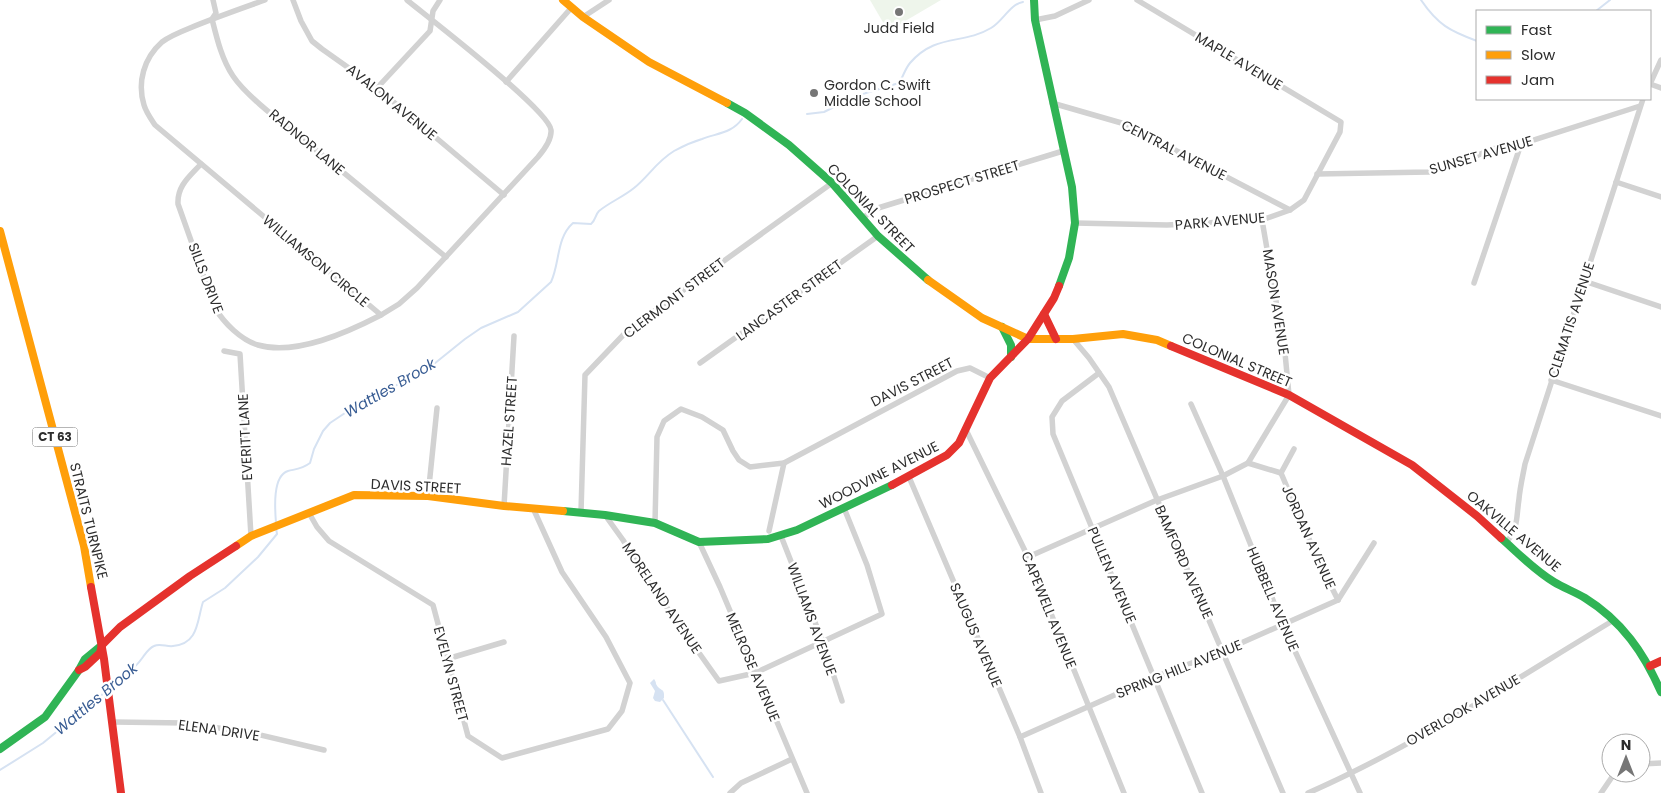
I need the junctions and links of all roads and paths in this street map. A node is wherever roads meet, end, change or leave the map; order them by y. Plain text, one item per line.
1 (213, 0) edge
2 (265, 0) edge
3 (293, 0) edge
4 (407, 0) edge
5 (440, 0) edge
6 (564, 0) edge
7 (609, 0) edge
8 (1034, 0) edge
9 (1089, 0) edge
10 (1137, 0) edge
11 (572, 7) junction
12 (584, 17) junction
13 (212, 19) junction
14 (432, 20) junction
15 (1035, 20) junction
16 (1661, 60) edge
17 (506, 82) junction
18 (1651, 82) edge
19 (377, 88) junction
20 (1643, 100) edge
21 (1052, 102) junction
22 (1640, 106) junction
23 (1341, 122) joint
24 (1520, 144) junction
25 (1063, 151) junction
26 (201, 164) junction
27 (1317, 174) junction
28 (1616, 182) junction
29 (832, 183) junction
30 (504, 195) junction
31 (1661, 197) edge
32 (1290, 210) junction
33 (862, 218) junction
34 (1262, 220) junction
35 (1074, 224) junction
36 (0, 231) edge
37 (878, 236) junction
38 (446, 257) junction
39 (1584, 281) junction
40 (1474, 283) dead end
41 (1661, 307) edge
42 (1044, 314) junction
43 (381, 315) junction
44 (1002, 327) junction
45 (514, 336) dead end
46 (1028, 339) junction
47 (1056, 339) junction
48 (1073, 339) junction
49 (224, 351) dead end
50 (1011, 357) junction
51 (700, 362) dead end
52 (1099, 373) junction
53 (990, 378) junction
54 (1551, 380) junction
55 (1289, 395) junction
56 (1191, 404) dead end
57 (437, 408) dead end
58 (1661, 416) edge
59 (966, 430) junction
60 (1376, 444) joint
61 (1294, 449) dead end
62 (784, 463) junction
63 (1248, 463) junction
64 (1281, 473) junction
65 (1223, 476) junction
66 (909, 477) junction
67 (428, 496) junction
68 (1157, 500) junction
69 (504, 506) junction
70 (533, 508) junction
71 (844, 508) junction
72 (581, 512) junction
73 (309, 513) junction
74 (605, 516) junction
75 (655, 523) junction
76 (1093, 528) junction
77 (255, 535) junction
78 (768, 535) junction
79 (781, 536) junction
80 (698, 542) junction
81 (1374, 543) dead end
82 (1506, 543) junction
83 (1028, 557) junction
84 (1338, 600) junction
85 (1614, 620) junction
86 (1283, 625) junction
87 (822, 640) junction
88 (504, 642) dead end
89 (102, 645) junction
90 (1223, 651) junction
91 (447, 658) junction
92 (1661, 661) edge
93 (1650, 666) junction
94 (755, 673) junction
95 (1155, 677) junction
96 (1661, 692) edge
97 (842, 701) dead end
98 (1088, 707) junction
99 (112, 722) junction
100 (1020, 737) junction
101 (0, 748) edge
102 (324, 750) dead end
103 (792, 758) junction
104 (1352, 774) junction
105 (121, 793) edge
106 (730, 793) edge
107 (807, 793) edge
108 (1041, 793) edge
109 (1124, 793) edge
110 (1202, 793) edge
111 (1283, 793) edge
112 (1308, 793) edge
113 (1360, 793) edge

1 - 13 street, RADNOR LANE
2 - 13 street, WILLIAMSON CIRCLE
3 - 19 street, AVALON AVENUE
4 - 14 street, WILLIAMSON CIRCLE
5 - 14 street
6 - 11 main road, COLONIAL STREET
7 - 12 street
8 - 15 main road
9 - 15 street
10 - 23 street, MAPLE AVENUE
11 - 12 main road, COLONIAL STREET
11 - 17 street
12 - 29 main road, COLONIAL STREET
13 - 26 street, WILLIAMSON CIRCLE
13 - 38 street, RADNOR LANE
14 - 17 street, WILLIAMSON CIRCLE
14 - 19 street
15 - 21 main road
16 - 18 street
17 - 30 street, WILLIAMSON CIRCLE
19 - 30 street, AVALON AVENUE
20 - 22 street, CLEMATIS AVENUE
21 - 25 main road
21 - 32 street, CENTRAL AVENUE
22 - 24 street, SUNSET AVENUE
22 - 28 street, CLEMATIS AVENUE
23 - 27 street, PARK AVENUE
24 - 27 street, SUNSET AVENUE
24 - 40 street
25 - 33 street, PROSPECT STREET
25 - 35 main road
26 - 43 street, WILLIAMSON CIRCLE
26 - 43 street, SILLS DRIVE
27 - 32 street, PARK AVENUE
28 - 31 street
28 - 39 street, CLEMATIS AVENUE
29 - 33 main road, COLONIAL STREET
29 - 72 street, CLERMONT STREET
30 - 38 street, WILLIAMSON CIRCLE
32 - 34 street, PARK AVENUE
33 - 37 main road, COLONIAL STREET
34 - 35 street, PARK AVENUE
34 - 55 street, MASON AVENUE
35 - 42 main road
36 - 89 main road, STRAITS TURNPIKE / CT 63
37 - 44 main road, COLONIAL STREET
37 - 51 street, LANCASTER STREET
38 - 43 street, WILLIAMSON CIRCLE
39 - 41 street
39 - 54 street, CLEMATIS AVENUE
42 - 46 main road
42 - 47 main road
44 - 46 main road, COLONIAL STREET
44 - 50 main road
45 - 69 street, HAZEL STREET
46 - 47 main road, COLONIAL STREET
46 - 50 main road
47 - 48 main road, COLONIAL STREET
48 - 52 street, BAMFORD AVENUE
48 - 55 main road, COLONIAL STREET
49 - 77 street, EVERITT LANE
50 - 53 main road
52 - 68 street, BAMFORD AVENUE
52 - 76 street, PULLEN AVENUE
53 - 59 main road, WOODVINE AVENUE
53 - 62 street, DAVIS STREET
54 - 58 street
54 - 82 street, CLEMATIS AVENUE
55 - 60 main road, COLONIAL STREET
55 - 63 street
56 - 65 street, HUBBELL AVENUE
57 - 67 street
59 - 66 main road, WOODVINE AVENUE
59 - 83 street, CAPEWELL AVENUE
60 - 82 main road, OAKVILLE AVENUE
61 - 64 street
62 - 75 street
62 - 78 street
63 - 64 street
63 - 65 street
64 - 84 street, JORDAN AVENUE
65 - 68 street
65 - 86 street, HUBBELL AVENUE
66 - 71 main road, WOODVINE AVENUE
66 - 100 street, SAUGUS AVENUE
67 - 69 main road, DAVIS STREET
67 - 73 main road, DAVIS STREET
68 - 76 street
68 - 90 street, BAMFORD AVENUE
69 - 70 main road, DAVIS STREET
70 - 72 main road, DAVIS STREET
70 - 91 street, EVELYN STREET
71 - 79 main road, WOODVINE AVENUE
71 - 87 street
72 - 74 main road, DAVIS STREET
73 - 77 main road, DAVIS STREET
73 - 91 street, EVELYN STREET
74 - 75 main road, DAVIS STREET
74 - 94 street, MORELAND AVENUE
75 - 80 main road, DAVIS STREET
76 - 83 street
76 - 95 street, PULLEN AVENUE
77 - 89 main road, DAVIS STREET
78 - 79 main road, WOODVINE AVENUE
78 - 80 main road, DAVIS STREET
79 - 87 street, WILLIAMS AVENUE
80 - 94 street, MELROSE AVENUE
81 - 84 street
82 - 85 main road, OAKVILLE AVENUE
83 - 98 street, CAPEWELL AVENUE
84 - 86 street, SPRING HILL AVENUE
85 - 93 main road, OAKVILLE AVENUE
85 - 104 street, OVERLOOK AVENUE
86 - 90 street, SPRING HILL AVENUE
86 - 104 street, HUBBELL AVENUE
87 - 94 street
87 - 97 street, WILLIAMS AVENUE
88 - 91 street
89 - 99 main road, STRAITS TURNPIKE / CT 63
89 - 101 main road, DAVIS STREET
90 - 95 street, SPRING HILL AVENUE
90 - 111 street, BAMFORD AVENUE
92 - 93 main road
93 - 96 main road, OAKVILLE AVENUE
94 - 103 street, MELROSE AVENUE
95 - 98 street, SPRING HILL AVENUE
95 - 110 street, PULLEN AVENUE
98 - 100 street, SPRING HILL AVENUE
98 - 109 street, CAPEWELL AVENUE
99 - 102 street, ELENA DRIVE
99 - 105 main road, STRAITS TURNPIKE / CT 63
100 - 108 street, SAUGUS AVENUE
103 - 106 street
103 - 107 street, MELROSE AVENUE
104 - 112 street, OVERLOOK AVENUE
104 - 113 street, HUBBELL AVENUE

